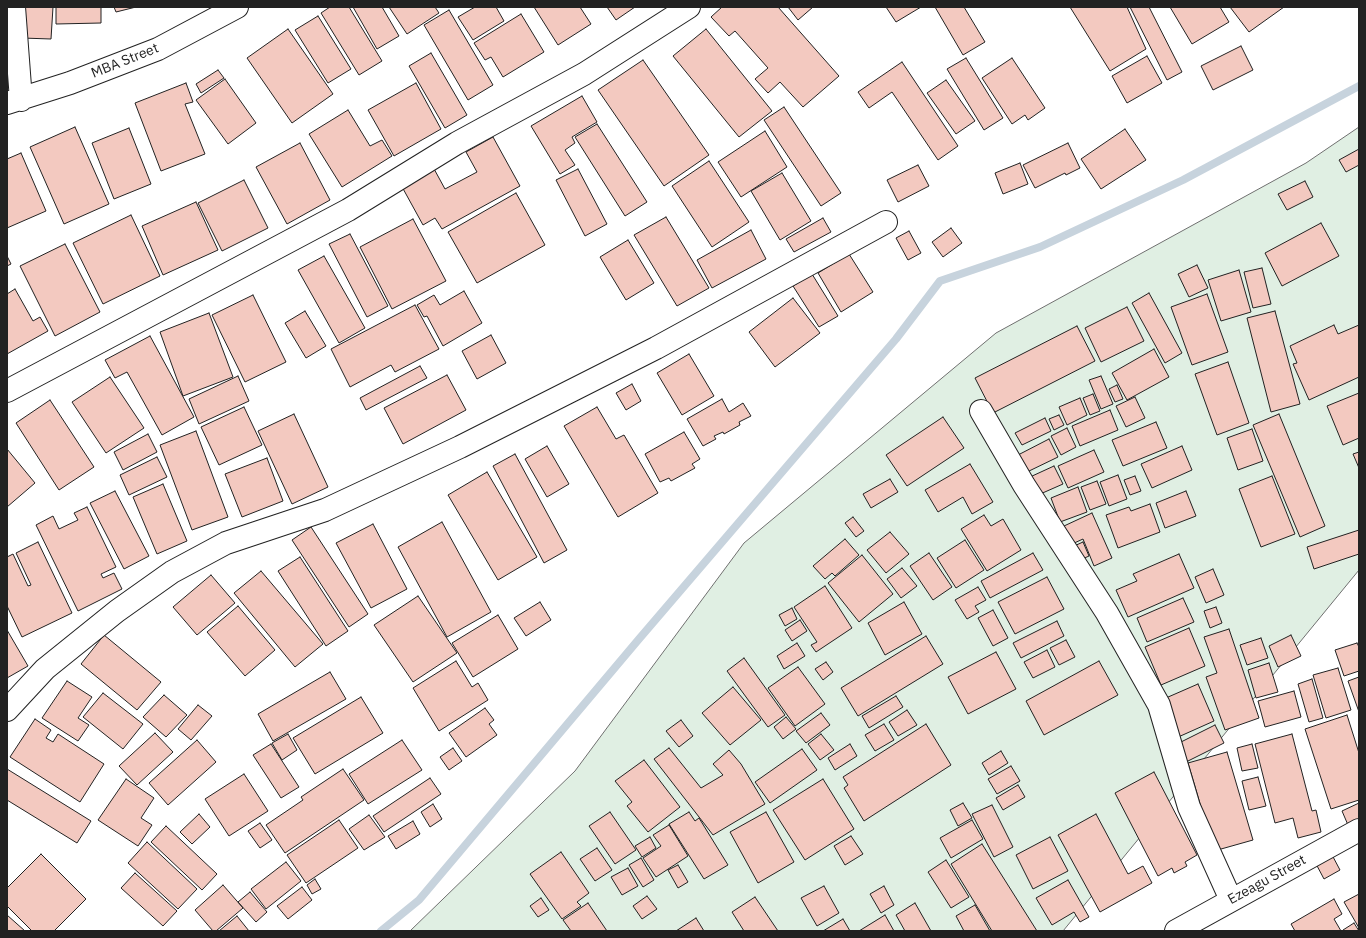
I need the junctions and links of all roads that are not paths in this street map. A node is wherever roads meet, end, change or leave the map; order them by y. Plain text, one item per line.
1 (14, 7) edge
2 (237, 7) edge
3 (689, 7) edge
4 (14, 102) edge
5 (886, 222) dead end
6 (7, 391) edge
7 (981, 411) dead end
8 (7, 710) edge
9 (1359, 830) edge
10 (1231, 900) junction
11 (1176, 931) edge

1 - 4 street
2 - 4 street, MBA Street
3 - 6 street
5 - 8 street
7 - 10 street
9 - 10 street, Ezeagu Street
10 - 11 street, Ezeagu Street

